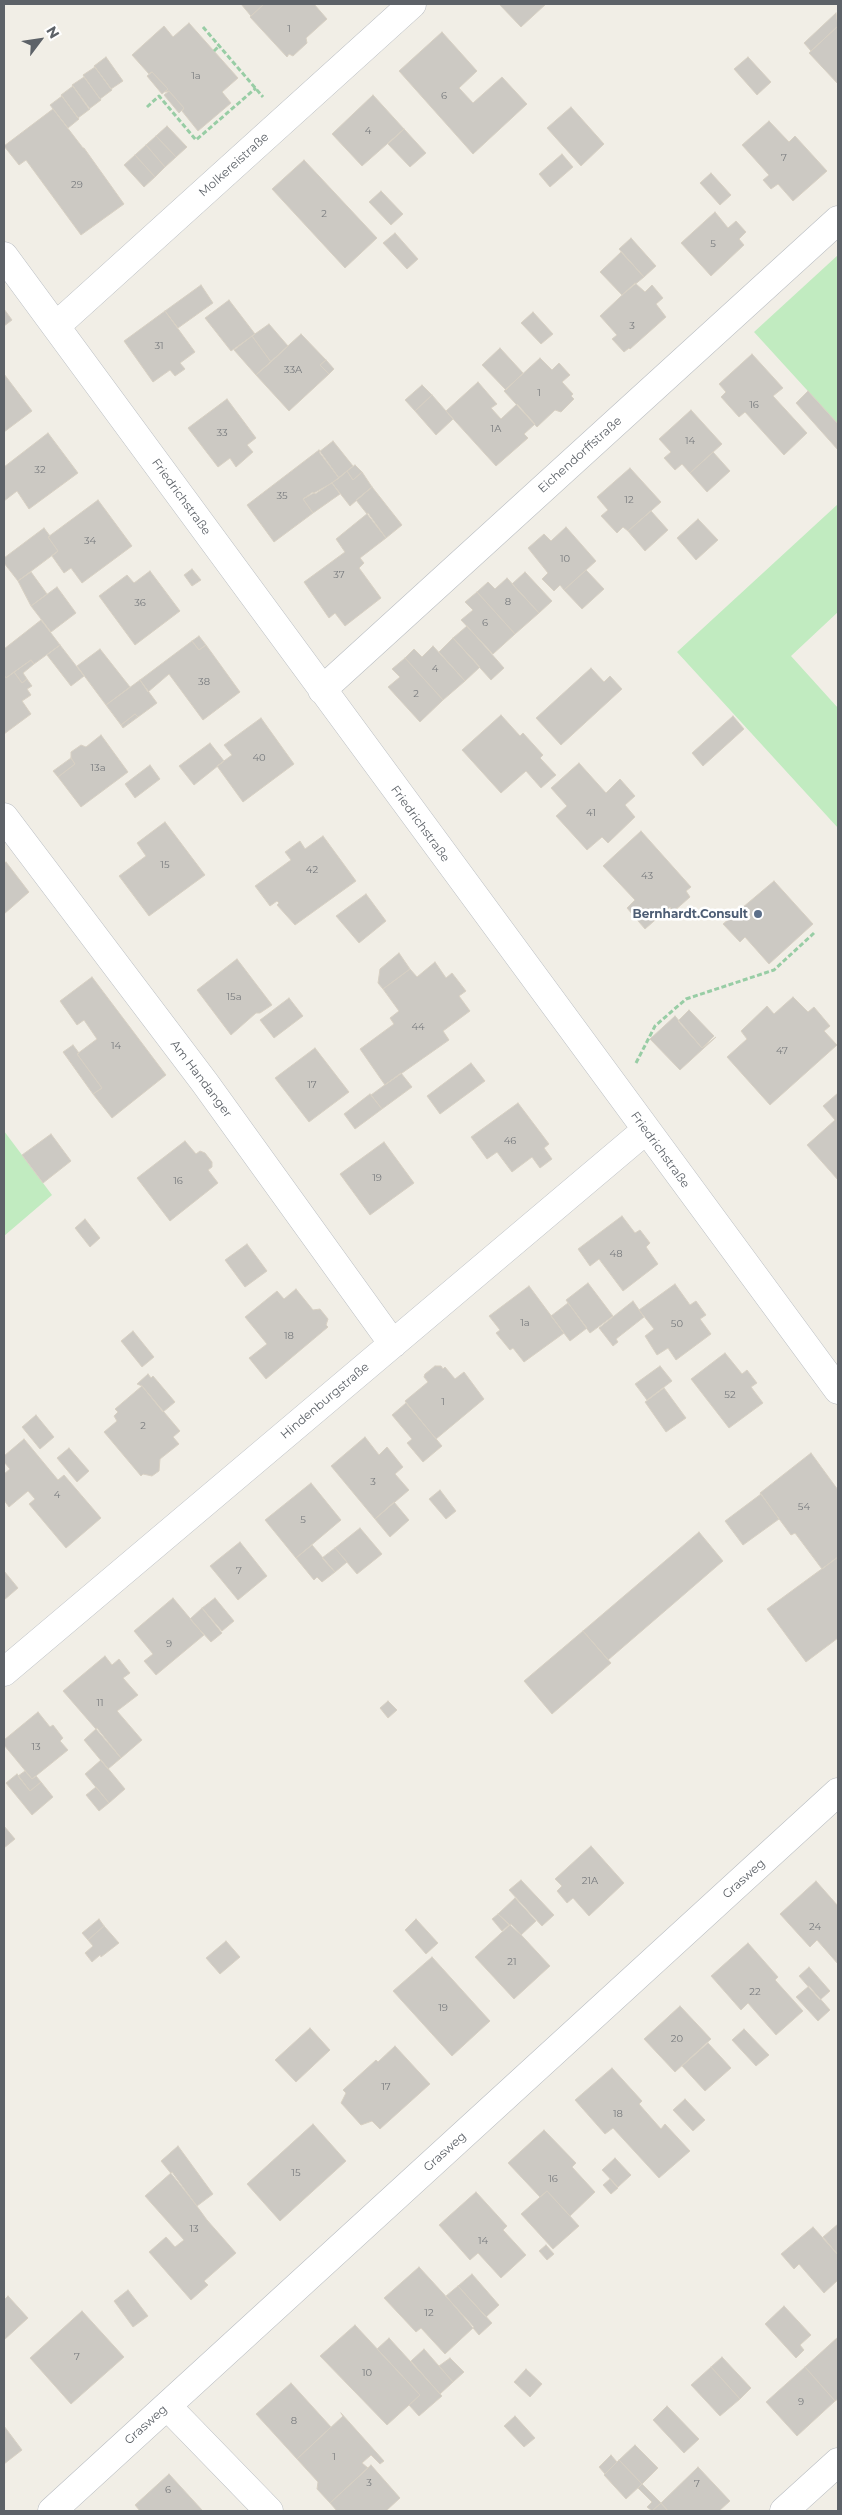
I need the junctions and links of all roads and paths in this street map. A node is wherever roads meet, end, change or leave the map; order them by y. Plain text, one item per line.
1 (412, 4) edge
2 (203, 27) dead end
3 (219, 46) junction
4 (214, 51) dead end
5 (256, 88) junction
6 (268, 104) dead end
7 (147, 107) dead end
8 (838, 220) edge
9 (4, 256) edge
10 (56, 326) junction
11 (322, 690) junction
12 (4, 817) edge
13 (814, 933) dead end
14 (634, 1067) dead end
15 (646, 1130) junction
16 (393, 1344) junction
17 (838, 1390) edge
18 (4, 1672) edge
19 (838, 1792) edge
20 (167, 2406) junction
21 (838, 2462) edge
22 (52, 2511) edge
23 (270, 2511) edge
24 (784, 2511) edge

1 - 10 street, Molkereistraße
2 - 3 path
3 - 4 path
3 - 5 path
5 - 6 path
5 - 7 path
8 - 11 street, Eichendorffstraße
9 - 10 street, Friedrichstraße
10 - 11 street, Friedrichstraße
11 - 15 street, Friedrichstraße
12 - 16 street, Am Handanger
13 - 14 path
15 - 16 street, Hindenburgstraße
15 - 17 street, Friedrichstraße
16 - 18 street, Hindenburgstraße
19 - 20 street, Grasweg
20 - 22 street, Grasweg
20 - 23 street
21 - 24 street

